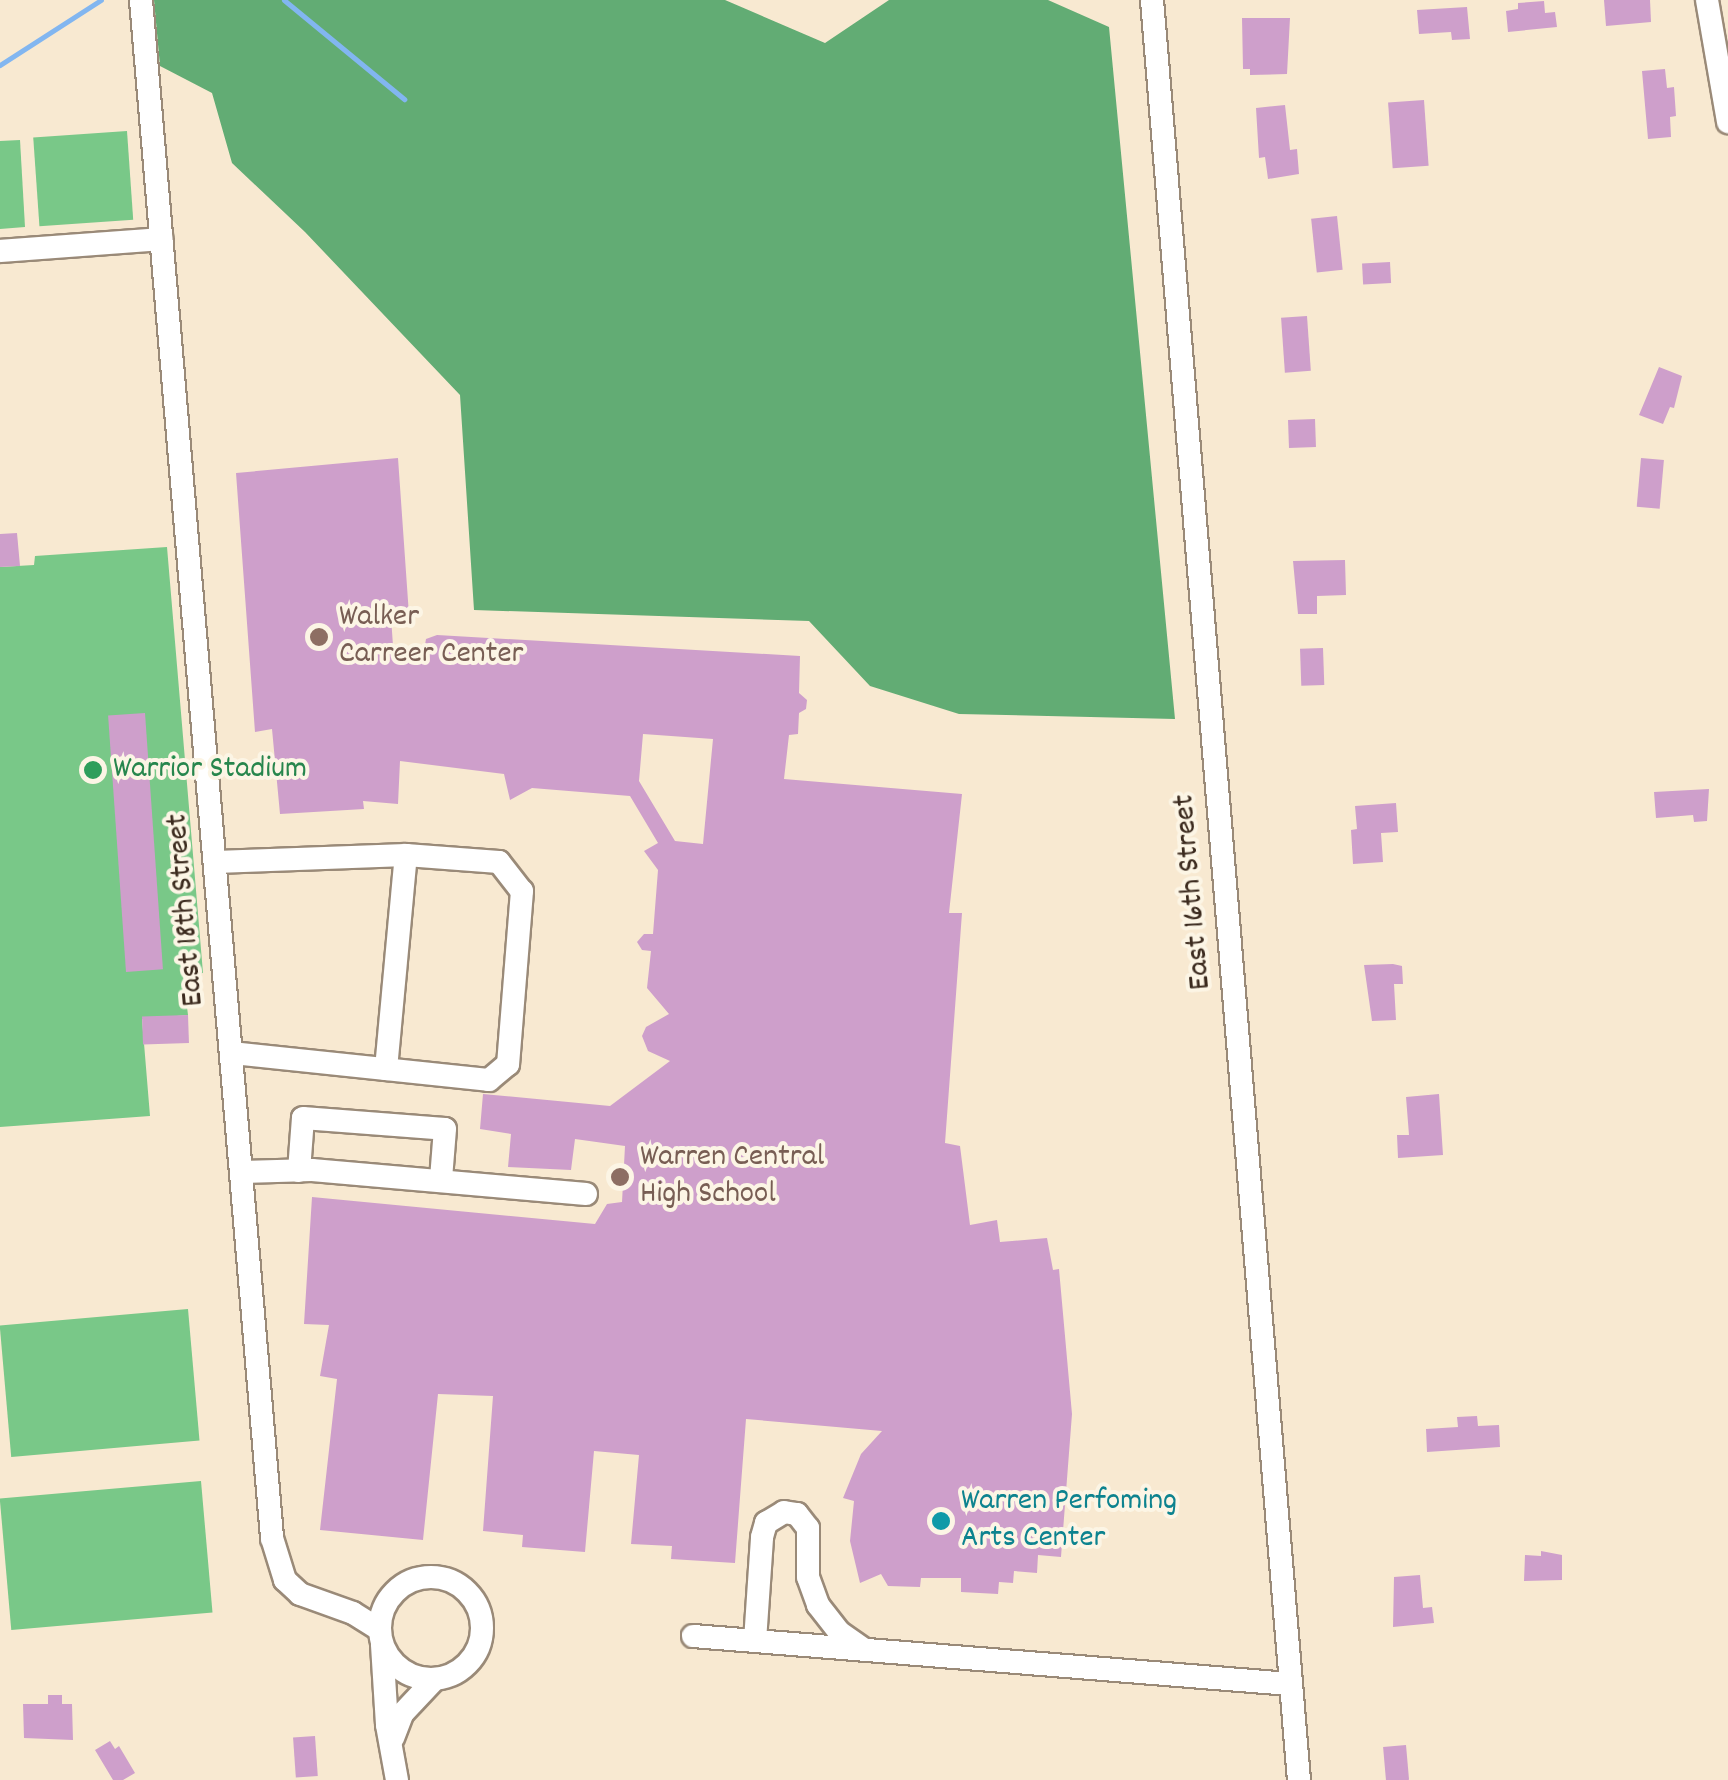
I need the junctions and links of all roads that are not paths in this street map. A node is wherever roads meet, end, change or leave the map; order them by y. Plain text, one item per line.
1 (141, 0) edge
2 (1152, 0) edge
3 (1707, 0) edge
4 (1728, 122) edge
5 (162, 239) junction
6 (0, 250) edge
7 (406, 855) junction
8 (216, 862) junction
9 (232, 1053) junction
10 (386, 1069) junction
11 (299, 1171) junction
12 (242, 1172) junction
13 (441, 1178) junction
14 (586, 1194) dead end
15 (400, 1587) junction
16 (330, 1605) junction
17 (381, 1636) junction
18 (693, 1636) dead end
19 (755, 1641) junction
20 (865, 1650) junction
21 (435, 1679) junction
22 (1290, 1684) junction
23 (393, 1738) junction
24 (397, 1780) edge
25 (1299, 1780) edge

1 - 5 street, East 18th Street
2 - 22 street, East 16th Street
3 - 4 street
5 - 6 street
5 - 8 street, East 18th Street
7 - 8 street
7 - 10 street
7 - 10 street
8 - 9 street, East 18th Street
9 - 10 street
9 - 12 street, East 18th Street
11 - 12 street
11 - 13 street
11 - 13 street
12 - 16 street, East 18th Street
13 - 14 street
15 - 16 street
15 - 17 street
15 - 21 street
16 - 17 street, East 18th Street
17 - 21 street
17 - 23 street
18 - 19 street
19 - 20 street
19 - 20 street
20 - 22 street
21 - 23 street
22 - 25 street, East 16th Street
23 - 24 street

